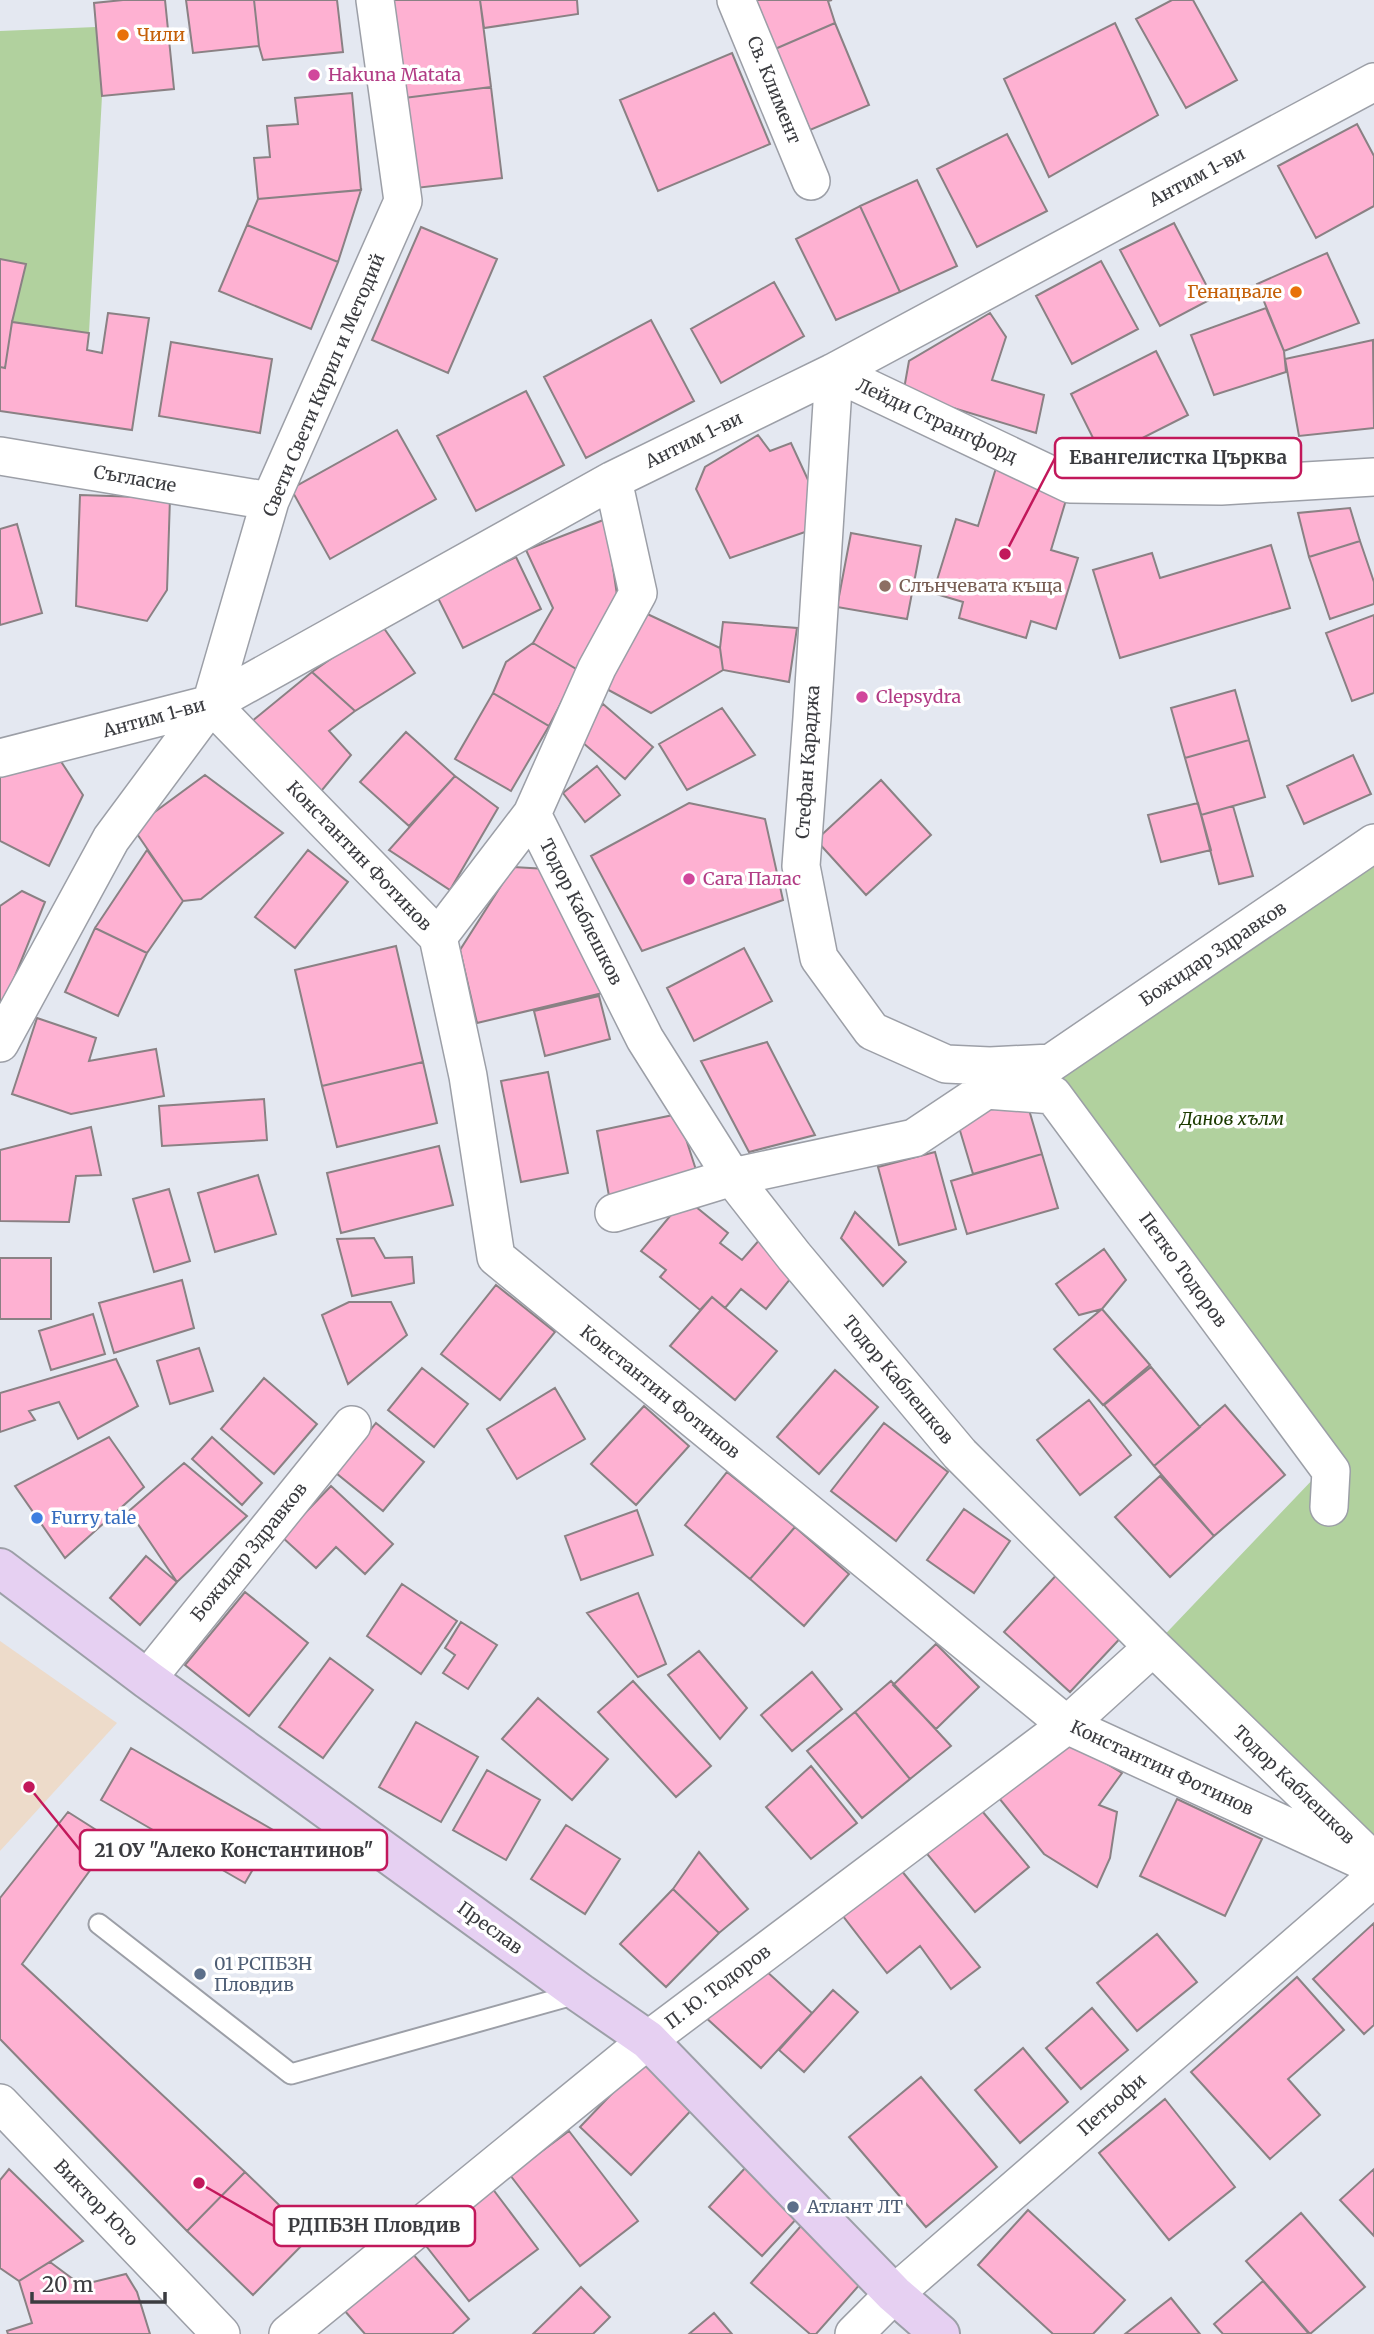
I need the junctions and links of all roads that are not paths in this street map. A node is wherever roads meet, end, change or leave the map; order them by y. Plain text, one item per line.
1 (375, 0) edge
2 (736, 0) edge
3 (1374, 82) edge
4 (811, 181) dead end
5 (834, 372) junction
6 (0, 456) edge
7 (1374, 477) edge
8 (614, 480) junction
9 (271, 501) junction
10 (211, 704) junction
11 (0, 758) edge
12 (532, 814) junction
13 (1374, 843) edge
14 (438, 937) junction
15 (0, 1043) edge
16 (1051, 1063) joint
17 (732, 1177) junction
18 (614, 1213) dead end
19 (352, 1425) dead end
20 (1329, 1507) dead end
21 (0, 1568) edge
22 (1153, 1647) junction
23 (147, 1679) junction
24 (1067, 1726) junction
25 (1374, 1863) edge
26 (1374, 1878) edge
27 (99, 1924) dead end
28 (580, 1993) junction
29 (648, 2040) junction
30 (0, 2103) edge
31 (894, 2294) junction
32 (221, 2334) edge
33 (288, 2334) edge
34 (854, 2334) edge
35 (940, 2334) edge

1 - 9 street, Свети Свети Кирил и Методий
2 - 4 street, Св. Климент
3 - 5 street, Антим 1-ви
5 - 7 street, Лейди Странгфорд
5 - 8 street, Антим 1-ви
5 - 16 street, Стефан Караджа
6 - 9 street, Съгласие
8 - 10 street, Антим 1-ви
8 - 12 street, Тодор Каблешков
9 - 10 street, Свети Свети Кирил и Методий
10 - 11 street, Антим 1-ви
10 - 14 street, Константин Фотинов
10 - 15 street, Свети Свети Кирил и Методий
12 - 14 street, Тодор Каблешков
12 - 17 street, Тодор Каблешков
13 - 16 street, Божидар Здравков
14 - 24 street, Константин Фотинов
17 - 18 street
17 - 20 street, Петко Тодоров
17 - 22 street, Тодор Каблешков
19 - 23 street, Божидар Здравков
21 - 23 street, Преслав
22 - 24 street, П. Ю. Тодоров
22 - 25 street, Тодор Каблешков
23 - 28 street, Преслав
24 - 25 street, Константин Фотинов
24 - 29 street, П. Ю. Тодоров
26 - 31 street, Петьофи
27 - 28 lane
28 - 29 street, Преслав
29 - 31 street, Преслав
29 - 33 street, П. Ю. Тодоров
30 - 32 street, Виктор Юго
31 - 34 street, Петьофи
31 - 35 street, Преслав

